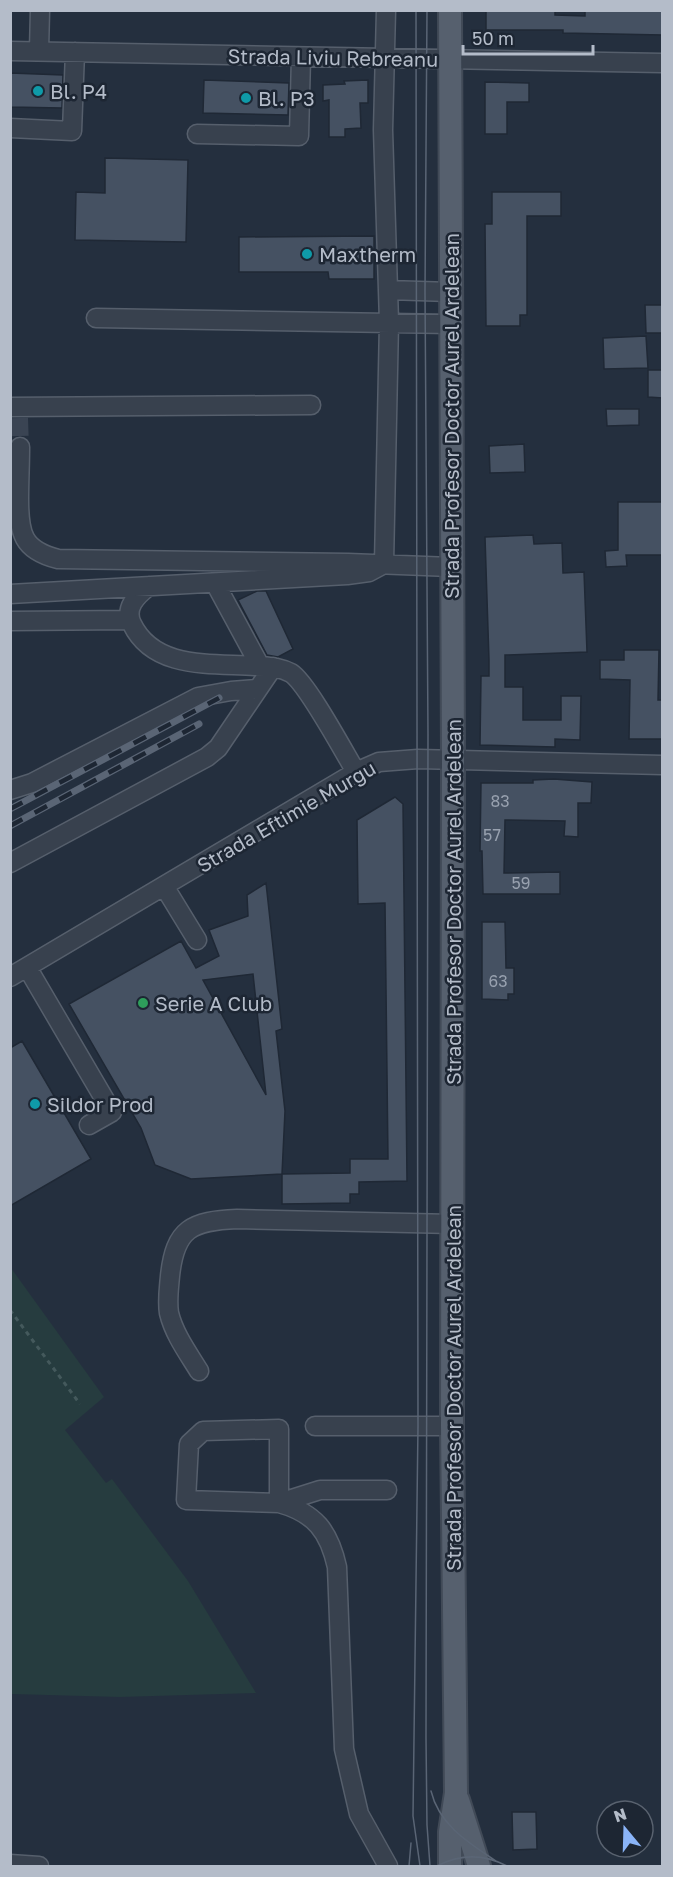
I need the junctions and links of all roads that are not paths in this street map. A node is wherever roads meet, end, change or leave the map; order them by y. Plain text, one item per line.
1 (40, 10) edge
2 (386, 10) edge
3 (450, 10) edge
4 (10, 51) edge
5 (39, 51) junction
6 (75, 52) junction
7 (301, 57) junction
8 (385, 59) junction
9 (450, 60) junction
10 (663, 63) edge
11 (10, 128) edge
12 (197, 134) dead end
13 (388, 290) junction
14 (450, 292) junction
15 (96, 318) dead end
16 (389, 322) junction
17 (451, 324) junction
18 (311, 405) dead end
19 (16, 411) edge
20 (20, 447) tunnel mouth
21 (15, 496) edge
22 (384, 564) junction
23 (451, 567) junction
24 (215, 583) junction
25 (148, 586) junction
26 (10, 594) edge
27 (130, 620) junction
28 (10, 621) edge
29 (266, 666) junction
30 (258, 689) junction
31 (453, 760) junction
32 (663, 765) edge
33 (356, 772) junction
34 (10, 790) edge
35 (10, 863) edge
36 (164, 886) junction
37 (197, 940) dead end
38 (27, 967) junction
39 (10, 977) edge
40 (89, 1125) dead end
41 (453, 1224) junction
42 (199, 1371) dead end
43 (315, 1426) dead end
44 (452, 1426) junction
45 (387, 1490) dead end
46 (279, 1503) junction
47 (456, 1793) junction
48 (10, 1864) edge
49 (39, 1866) edge
50 (388, 1866) edge
51 (450, 1866) edge
52 (479, 1866) edge

1 - 5 street
2 - 8 street
3 - 9 main road, Strada Profesor Doctor Aurel Ardelean
4 - 5 street, Strada Liviu Rebreanu
5 - 6 street, Strada Liviu Rebreanu
6 - 7 street, Strada Liviu Rebreanu
6 - 11 street
7 - 8 street, Strada Liviu Rebreanu
7 - 12 street
8 - 9 street, Strada Liviu Rebreanu
8 - 13 street
9 - 10 street, Strada Liviu Rebreanu
9 - 14 main road, Strada Profesor Doctor Aurel Ardelean
13 - 14 street
13 - 16 street
14 - 17 main road, Strada Profesor Doctor Aurel Ardelean
15 - 16 street
16 - 17 street
16 - 22 street
17 - 23 main road, Strada Profesor Doctor Aurel Ardelean
18 - 19 street
20 - 21 street
21 - 22 street
22 - 23 street
22 - 24 street
23 - 31 main road, Strada Profesor Doctor Aurel Ardelean
24 - 25 street
24 - 29 street
25 - 26 street
25 - 27 street
27 - 28 street
27 - 29 street
29 - 30 street
29 - 33 street
30 - 34 street
30 - 35 street
31 - 32 street, Strada Eftimie Murgu
31 - 33 street, Strada Eftimie Murgu
31 - 41 main road, Strada Profesor Doctor Aurel Ardelean
33 - 36 street, Strada Eftimie Murgu
36 - 37 street
36 - 38 street, Strada Eftimie Murgu
38 - 39 street, Strada Eftimie Murgu
38 - 40 street
41 - 42 street
41 - 44 main road, Strada Profesor Doctor Aurel Ardelean
43 - 44 street
44 - 47 main road, Strada Profesor Doctor Aurel Ardelean
45 - 46 street
46 - 46 street
46 - 50 street
47 - 51 main road, Strada Profesor Doctor Aurel Ardelean
47 - 52 main road, Strada Profesor Doctor Aurel Ardelean
48 - 49 street

